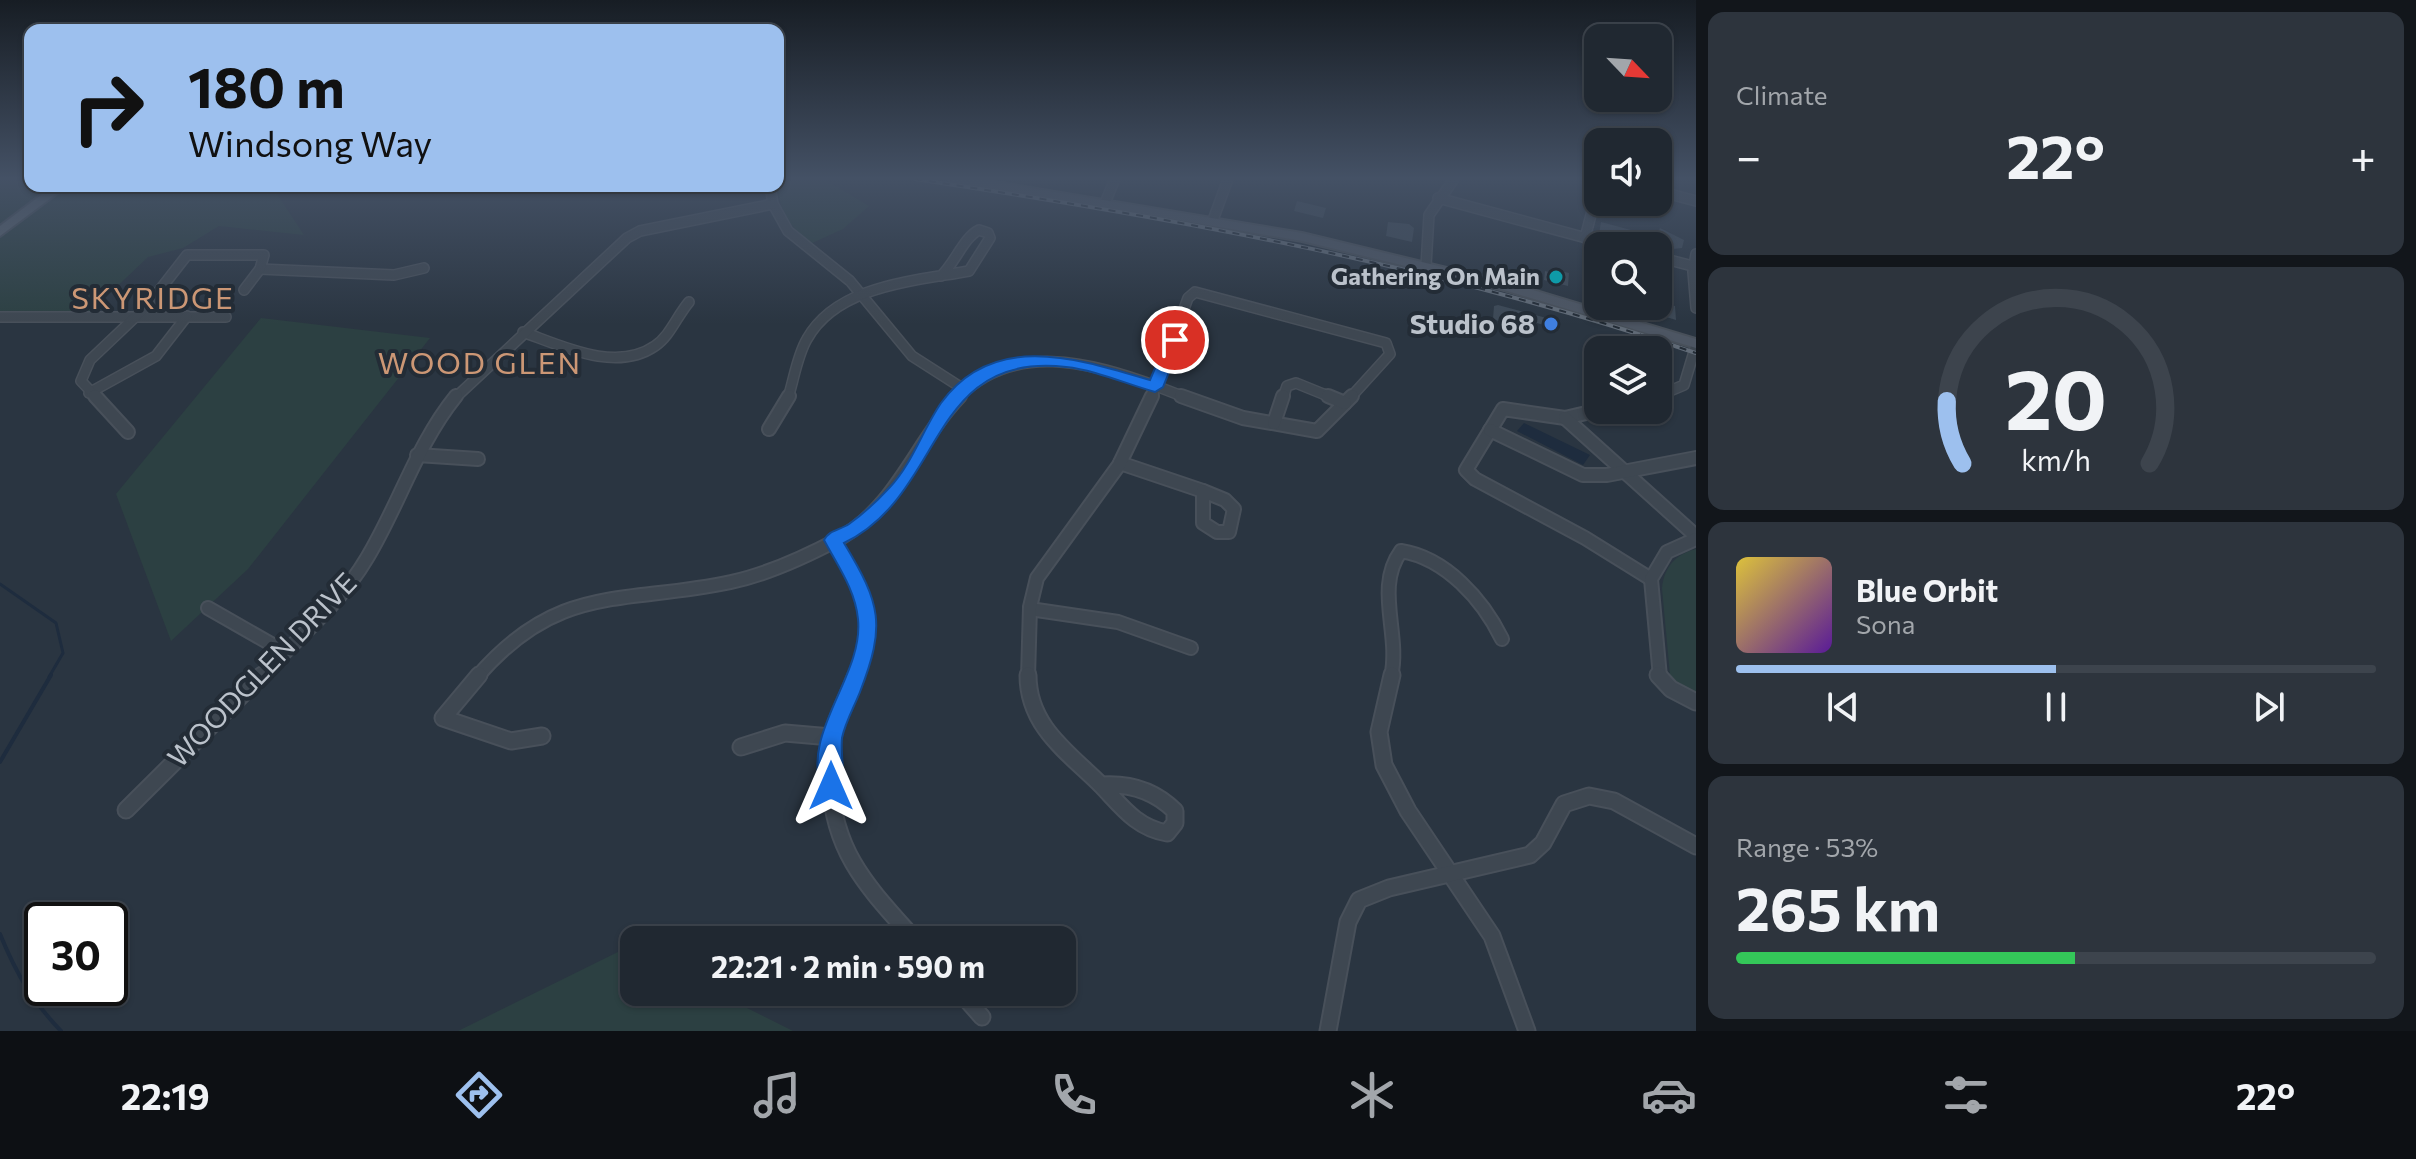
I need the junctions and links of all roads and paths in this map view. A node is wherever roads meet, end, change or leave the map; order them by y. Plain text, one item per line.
1 (659, 227) edge
2 (786, 227) edge
3 (1246, 227) edge
4 (1427, 227) edge
5 (1545, 227) edge
6 (1584, 238) edge
7 (1696, 254) edge
8 (1672, 260) edge
9 (1426, 266) junction
10 (1695, 266) edge
11 (424, 268) dead end
12 (260, 269) junction
13 (941, 276) junction
14 (244, 290) dead end
15 (863, 295) junction
16 (689, 302) dead end
17 (1696, 308) edge
18 (0, 310) edge
19 (137, 316) junction
20 (187, 316) junction
21 (0, 317) edge
22 (226, 317) dead end
23 (523, 332) junction
24 (1696, 344) edge
25 (1694, 359) edge
26 (1155, 387) junction
27 (1690, 387) edge
28 (962, 388) junction
29 (89, 393) junction
30 (1345, 403) junction
31 (1584, 414) edge
32 (1565, 418) junction
33 (1274, 423) junction
34 (769, 429) dead end
35 (1490, 430) junction
36 (128, 432) dead end
37 (417, 455) junction
38 (1696, 458) edge
39 (478, 459) dead end
40 (1120, 463) junction
41 (1625, 471) junction
42 (1203, 491) dead end
43 (1696, 537) edge
44 (833, 540) junction
45 (1651, 579) junction
46 (208, 608) dead end
47 (1030, 609) junction
48 (1502, 639) dead end
49 (1191, 648) dead end
50 (285, 652) junction
51 (1696, 702) edge
52 (542, 736) dead end
53 (831, 737) junction
54 (741, 747) dead end
55 (1101, 785) junction
56 (126, 810) dead end
57 (1696, 846) edge
58 (1455, 875) junction
59 (903, 926) edge
60 (972, 1006) edge
61 (982, 1017) dead end
62 (1328, 1031) edge
63 (1527, 1031) edge

1 - 23 street, WOODGLEN DRIVE
2 - 15 street
3 - 9 main road
4 - 9 street
5 - 6 street
7 - 10 street
8 - 10 street
9 - 24 main road
10 - 17 street
11 - 12 street
12 - 14 street
12 - 19 street
13 - 13 street
13 - 15 street
15 - 28 street
15 - 34 street
16 - 23 street
18 - 19 street
19 - 20 street
19 - 21 street
19 - 29 street
20 - 22 street
20 - 29 street
23 - 37 street, WOODGLEN DRIVE
24 - 25 street
25 - 27 street
26 - 28 street
26 - 30 street
26 - 33 street
26 - 40 street
28 - 44 street
29 - 36 street
30 - 33 street
30 - 33 street
31 - 32 street
32 - 35 street
32 - 41 street
35 - 41 street
35 - 45 street
37 - 39 street
37 - 50 street, WOODGLEN DRIVE
38 - 41 street
40 - 42 street
40 - 47 street
41 - 43 street
43 - 45 street
44 - 52 street
44 - 53 street
45 - 51 street
46 - 50 street
47 - 49 street
47 - 55 street
48 - 58 street
50 - 56 street, WOODGLEN DRIVE
53 - 54 street
53 - 59 street
55 - 55 street
57 - 58 street
58 - 62 street
58 - 63 street
60 - 61 street

